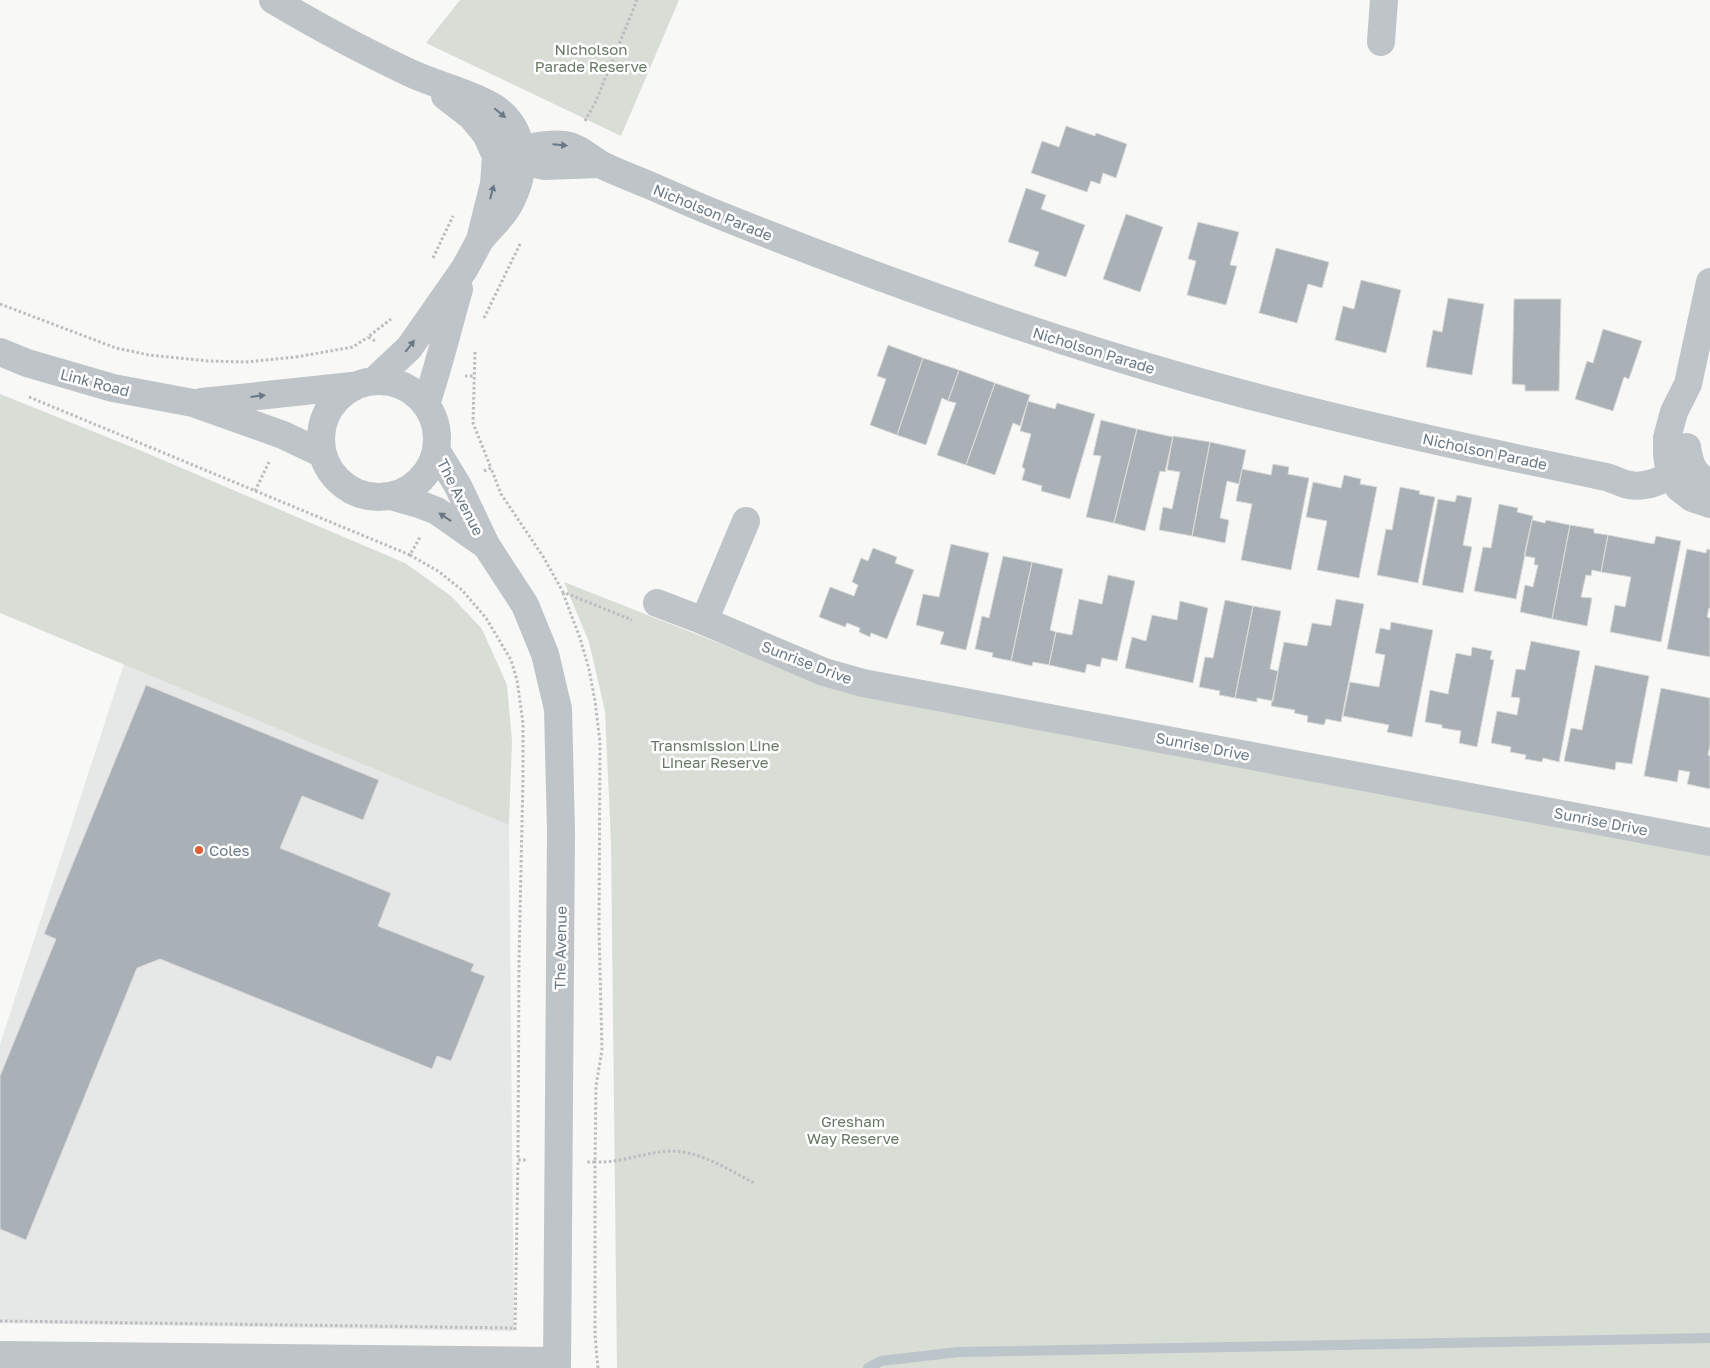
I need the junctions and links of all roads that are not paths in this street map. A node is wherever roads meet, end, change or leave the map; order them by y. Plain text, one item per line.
1 (273, 0) edge
2 (1384, 0) edge
3 (1381, 42) dead end
4 (513, 156) junction
5 (465, 268) junction
6 (1710, 282) edge
7 (0, 352) edge
8 (364, 383) junction
9 (193, 403) junction
10 (426, 404) junction
11 (436, 450) junction
12 (323, 454) junction
13 (1675, 468) junction
14 (1710, 484) edge
15 (391, 496) junction
16 (1710, 504) edge
17 (746, 521) dead end
18 (486, 545) junction
19 (657, 604) dead end
20 (704, 621) junction
21 (1710, 842) edge
22 (0, 1355) edge
23 (104, 1361) edge
24 (556, 1364) edge

1 - 4 street
2 - 3 street
4 - 5 street
4 - 13 street, Nicholson Parade
8 -> 5 street
5 - 10 street
6 - 13 street
7 - 9 street, Link Road
9 -> 8 street, Link Road
8 - 10 street
8 - 12 street
9 - 12 street, Link Road
10 - 11 street
11 - 15 street
11 - 18 street, The Avenue
12 - 15 street
13 - 14 street
13 - 16 street
18 -> 15 street, The Avenue
17 - 20 street
18 - 24 street, The Avenue
19 - 20 street, Sunrise Drive
20 - 21 street, Sunrise Drive
22 - 23 street
23 - 24 street

